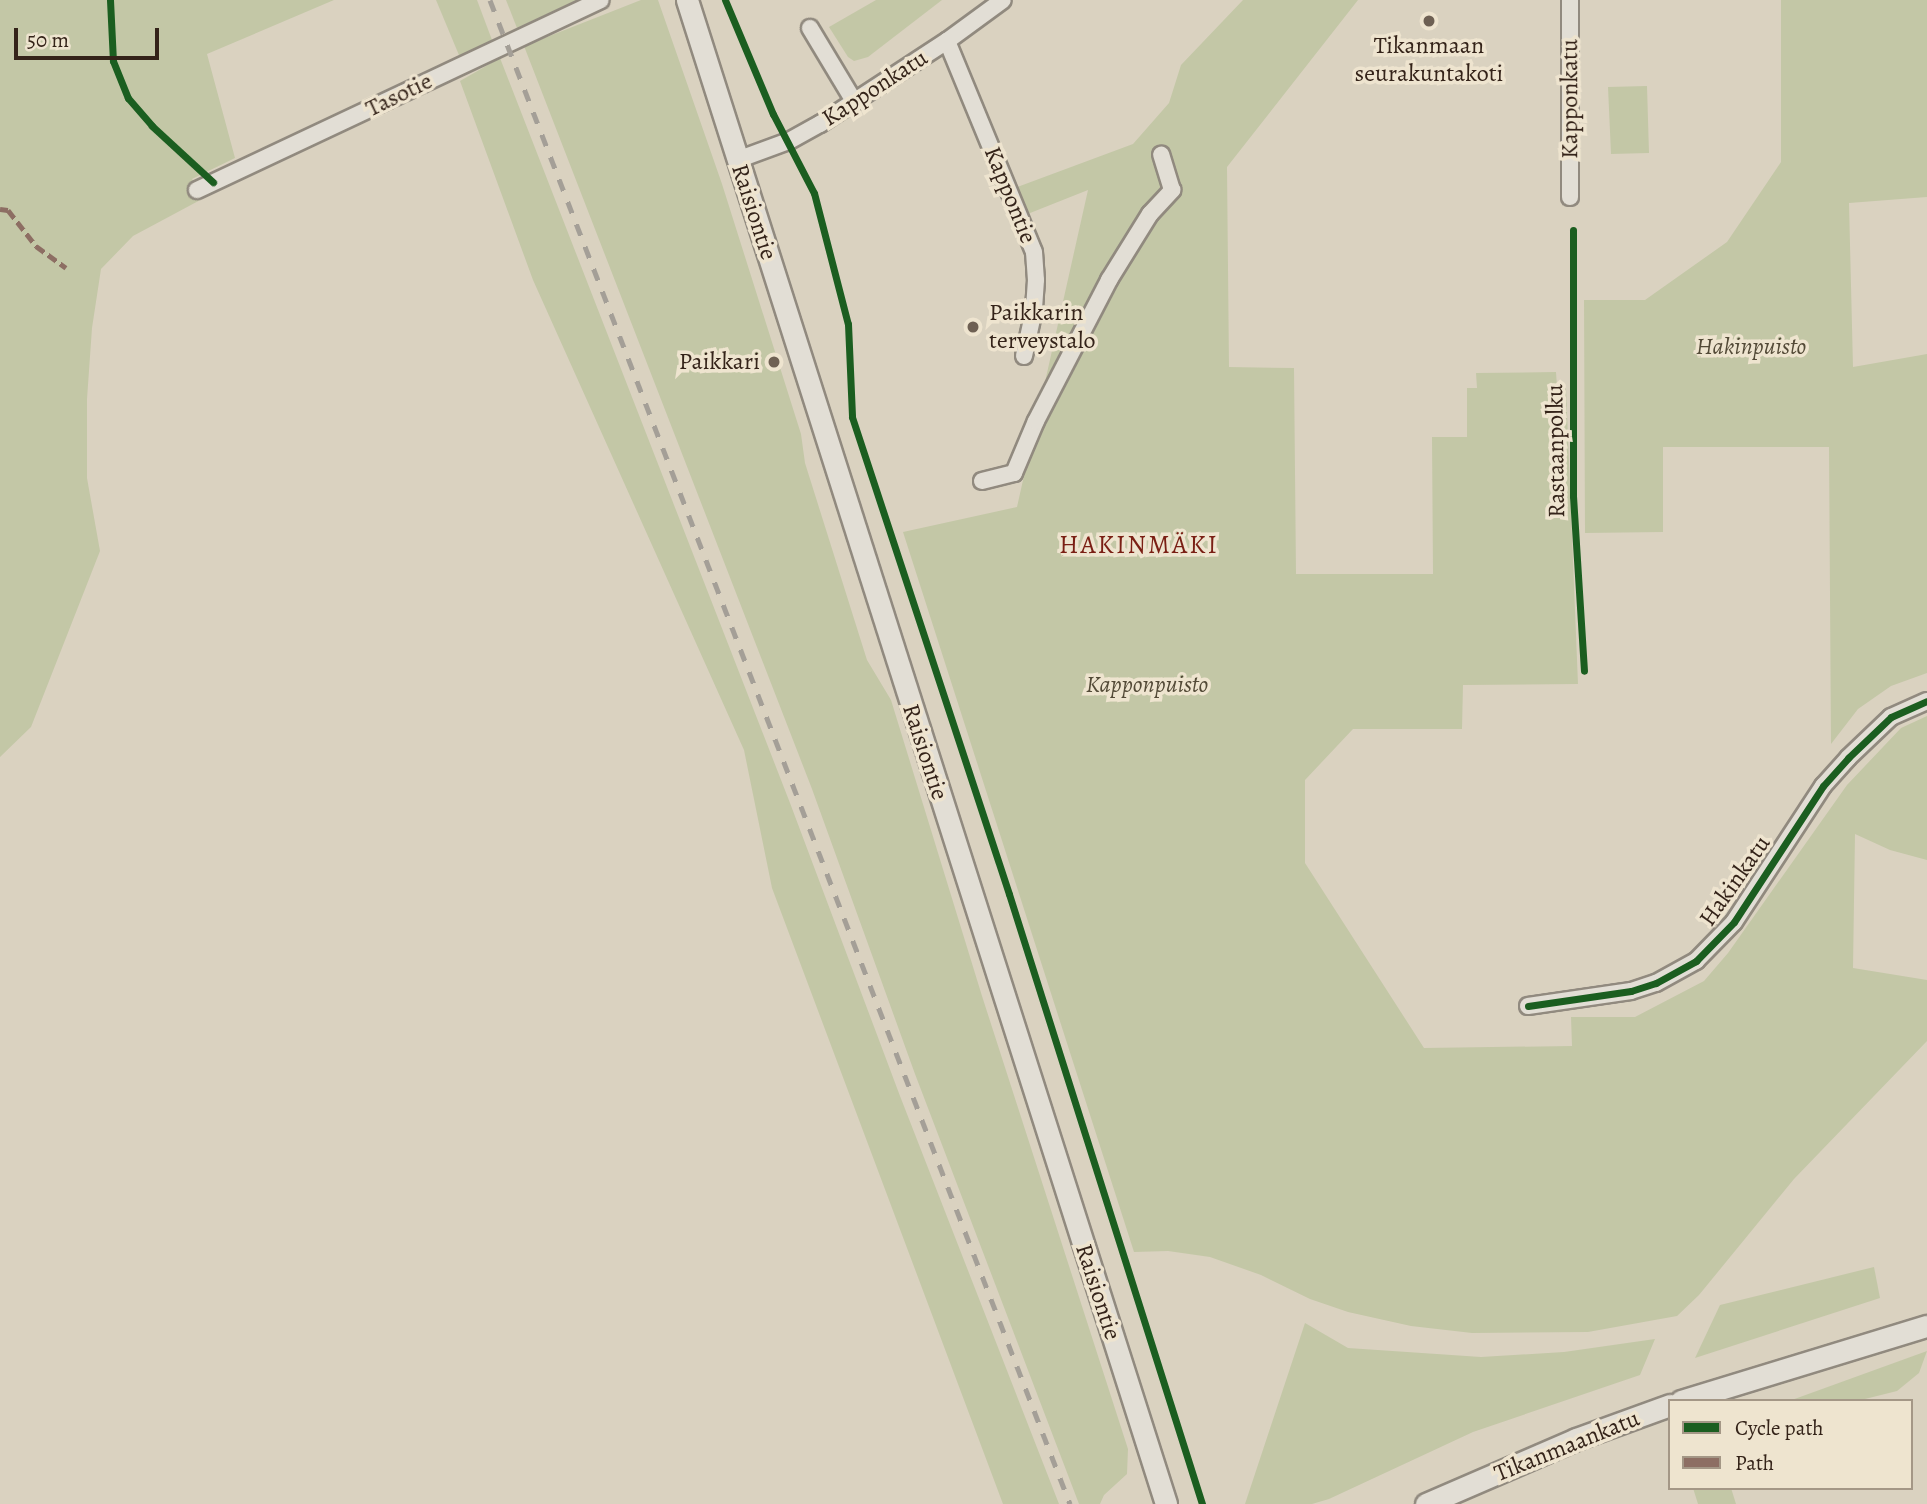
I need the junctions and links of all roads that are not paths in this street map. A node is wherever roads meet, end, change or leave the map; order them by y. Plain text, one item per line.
1 (601, 0) edge
2 (687, 0) edge
3 (1003, 0) edge
4 (1570, 0) edge
5 (810, 28) dead end
6 (947, 41) junction
7 (855, 103) junction
8 (1161, 155) dead end
9 (737, 160) junction
10 (197, 190) dead end
11 (1570, 197) dead end
12 (1024, 356) dead end
13 (982, 481) dead end
14 (1927, 701) edge
15 (1528, 1006) dead end
16 (1927, 1326) edge
17 (1688, 1399) edge
18 (1668, 1406) edge
19 (1166, 1504) edge
20 (1426, 1504) edge

1 - 10 street, Tasotie
2 - 9 main road, Raisiontie
3 - 6 street, Kapponkatu
4 - 11 street, Kapponkatu
5 - 7 street
6 - 7 street, Kapponkatu
6 - 12 street, Kappontie
7 - 9 street, Kapponkatu
8 - 13 street
9 - 19 main road, Raisiontie
14 - 15 street, Hakinkatu
16 - 17 main road
18 - 20 main road, Tikanmaankatu

